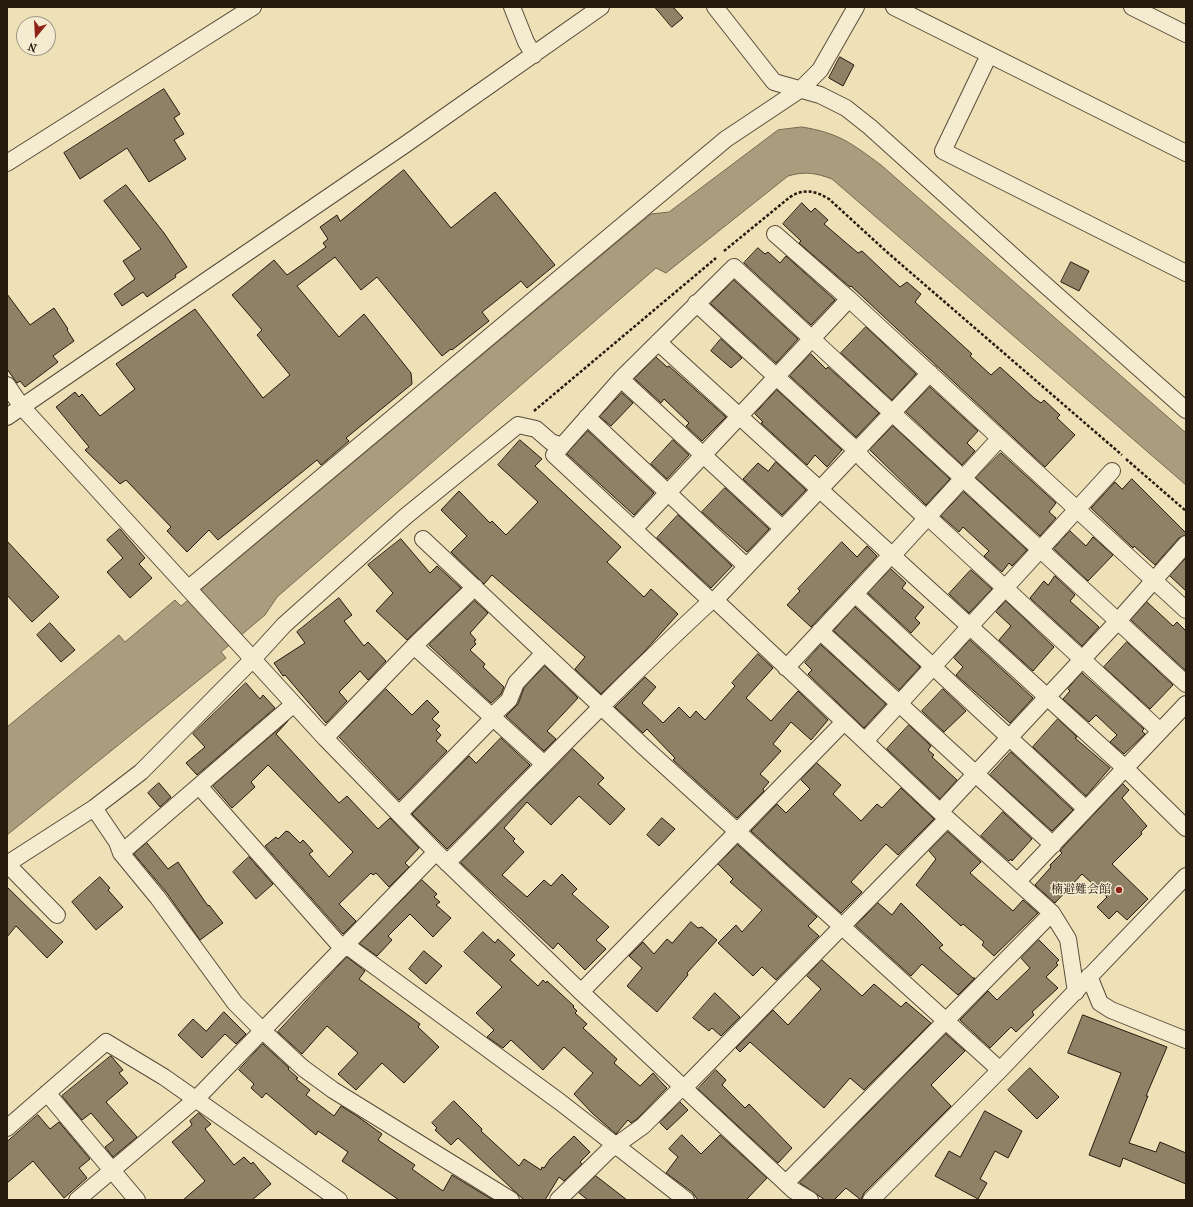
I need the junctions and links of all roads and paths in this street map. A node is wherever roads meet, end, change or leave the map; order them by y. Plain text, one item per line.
1 (254, 7) edge
2 (512, 7) edge
3 (602, 7) edge
4 (715, 7) edge
5 (856, 7) edge
6 (894, 7) edge
7 (1132, 7) edge
8 (1186, 34) edge
9 (534, 54) junction
10 (989, 55) junction
11 (801, 89) junction
12 (1185, 150) edge
13 (7, 164) edge
14 (775, 234) dead end
15 (1186, 273) edge
16 (849, 299) junction
17 (696, 303) junction
18 (812, 338) junction
19 (658, 342) junction
20 (930, 373) junction
21 (776, 377) junction
22 (621, 379) junction
23 (7, 385) edge
24 (22, 407) junction
25 (1186, 410) edge
26 (891, 413) junction
27 (739, 416) junction
28 (7, 417) edge
29 (587, 418) junction
30 (999, 439) junction
31 (562, 446) junction
32 (856, 450) junction
33 (703, 455) junction
34 (1112, 471) dead end
35 (963, 478) junction
36 (819, 489) junction
37 (668, 492) junction
38 (1077, 509) junction
39 (927, 518) junction
40 (782, 528) junction
41 (634, 529) junction
42 (423, 539) dead end
43 (1186, 544) edge
44 (1040, 550) junction
45 (891, 556) junction
46 (746, 566) junction
47 (1154, 580) junction
48 (475, 587) junction
49 (1005, 588) junction
50 (191, 589) junction
51 (854, 594) junction
52 (713, 600) junction
53 (1186, 610) edge
54 (1117, 622) junction
55 (969, 627) junction
56 (820, 631) junction
57 (414, 646) junction
58 (544, 653) junction
59 (253, 659) junction
60 (1082, 659) junction
61 (933, 666) junction
62 (786, 668) junction
63 (1186, 684) edge
64 (1046, 697) junction
65 (294, 704) junction
66 (899, 704) junction
67 (1186, 704) edge
68 (602, 706) junction
69 (492, 717) junction
70 (844, 722) junction
71 (1160, 731) junction
72 (325, 738) junction
73 (1008, 738) junction
74 (865, 741) junction
75 (544, 764) junction
76 (1124, 768) junction
77 (975, 773) junction
78 (199, 786) junction
79 (94, 808) junction
80 (1086, 809) junction
81 (399, 814) junction
82 (944, 815) junction
83 (1186, 828) edge
84 (736, 831) junction
85 (1053, 844) junction
86 (121, 853) junction
87 (441, 858) junction
88 (7, 864) edge
89 (1186, 876) edge
90 (1018, 881) junction
91 (1052, 913) junction
92 (57, 915) dead end
93 (842, 927) junction
94 (344, 947) junction
95 (1089, 976) junction
96 (581, 992) junction
97 (1076, 992) junction
98 (945, 1021) junction
99 (263, 1031) junction
100 (1186, 1040) edge
101 (1000, 1070) junction
102 (683, 1088) junction
103 (47, 1093) junction
104 (196, 1099) junction
105 (7, 1128) edge
106 (616, 1145) junction
107 (112, 1171) junction
108 (786, 1183) junction
109 (77, 1200) edge
110 (136, 1200) edge
111 (339, 1200) edge
112 (511, 1200) edge
113 (558, 1200) edge
114 (686, 1200) edge
115 (810, 1200) edge
116 (871, 1200) edge

1 - 13 street
2 - 9 street
3 - 9 street
4 - 11 street
5 - 11 street
6 - 10 street
7 - 8 street
9 - 24 street
10 - 12 street
10 - 15 street
11 - 25 street
11 - 50 street
14 - 16 street
16 - 18 street
16 - 20 street
17 - 18 street
17 - 19 street
17 - 21 street
18 - 21 street
18 - 26 street
19 - 22 street
19 - 27 street
20 - 26 street
20 - 30 street
21 - 27 street
21 - 32 street
22 - 29 street
22 - 33 street
23 - 24 street
24 - 28 street
24 - 50 street
26 - 32 street
26 - 35 street
27 - 33 street
27 - 36 street
29 - 31 street
29 - 37 street
30 - 35 street
30 - 38 street
31 - 41 street
31 - 59 street
32 - 36 street
32 - 39 street
33 - 37 street
33 - 40 street
34 - 38 street
35 - 39 street
35 - 44 street
36 - 40 street
36 - 45 street
37 - 41 street
37 - 46 street
38 - 44 street
38 - 47 street
39 - 45 street
39 - 49 street
40 - 46 street
41 - 52 street
42 - 48 street
43 - 47 street
44 - 49 street
44 - 54 street
45 - 51 street
45 - 55 street
46 - 52 street
47 - 53 street
47 - 54 street
48 - 57 street
48 - 58 street
49 - 55 street
49 - 60 street
50 - 59 street
51 - 56 street
51 - 61 street
52 - 62 street
52 - 68 street
54 - 60 street
54 - 63 street
55 - 61 street
55 - 64 street
56 - 62 street
56 - 66 street
57 - 69 street
57 - 72 street
58 - 68 street
58 - 69 street
59 - 65 street
59 - 79 street
60 - 64 street
60 - 71 street
61 - 66 street
61 - 73 street
62 - 70 street
64 - 73 street
64 - 76 street
65 - 72 street
65 - 78 street
66 - 74 street
66 - 77 street
67 - 71 street
68 - 75 street
68 - 84 street
69 - 75 street
69 - 81 street
70 - 74 street
70 - 84 street
71 - 76 street
72 - 81 street
73 - 77 street
73 - 80 street
74 - 82 street
75 - 87 street
76 - 80 street
76 - 83 street
77 - 82 street
77 - 85 street
78 - 86 street
78 - 94 street
79 - 86 street
79 - 88 street
80 - 85 street
81 - 87 street
82 - 90 street
82 - 93 street
84 - 93 street
84 - 96 street
85 - 90 street
86 - 99 street
87 - 94 street
87 - 96 street
88 - 92 street
89 - 95 street
90 - 91 street
91 - 97 street
91 - 98 street
93 - 98 street
93 - 102 street
94 - 99 street
94 - 106 street
95 - 97 street
95 - 100 street
96 - 102 street
97 - 101 street
98 - 101 street
98 - 108 street
99 - 104 street
99 - 112 street
101 - 116 street
102 - 106 street
102 - 108 street
103 - 104 street
103 - 105 street
103 - 107 street
104 - 107 street
104 - 111 street
106 - 113 street
106 - 114 street
107 - 109 street
107 - 110 street
108 - 115 street

